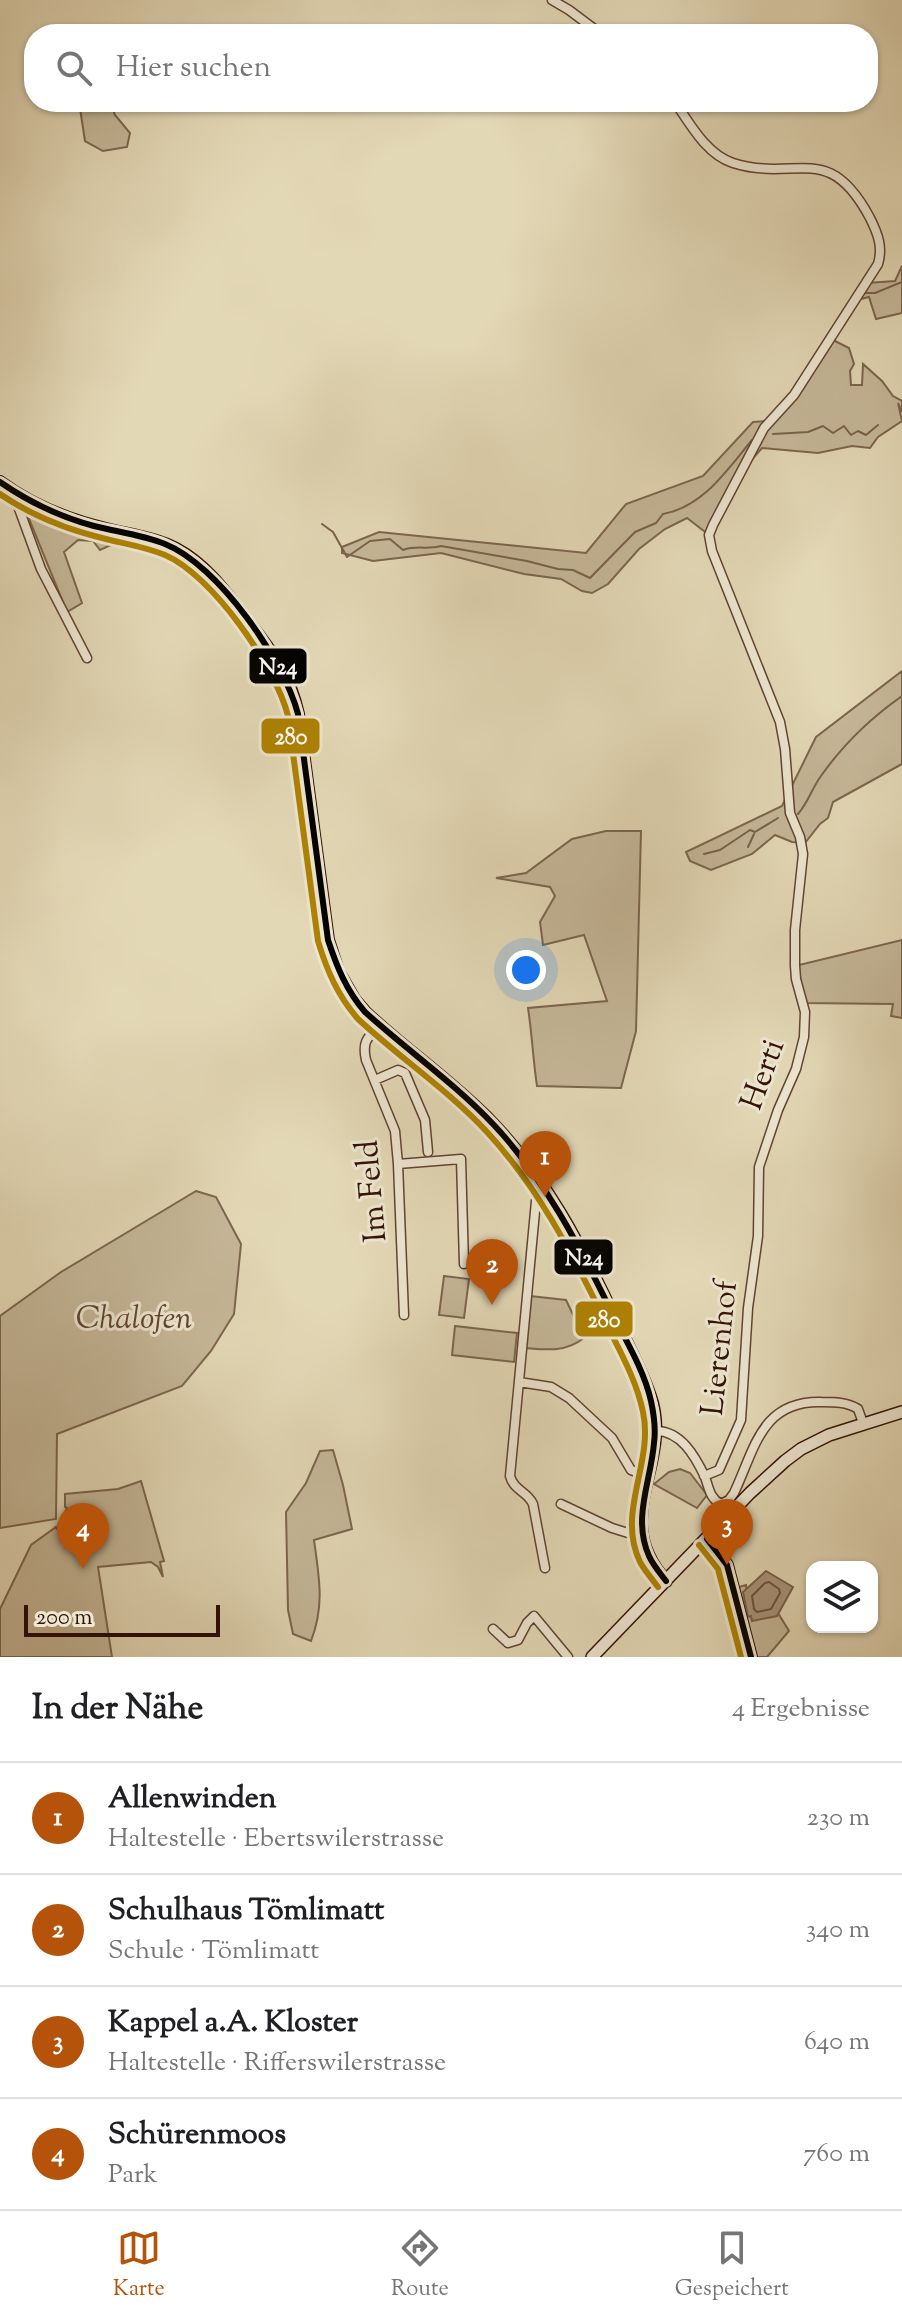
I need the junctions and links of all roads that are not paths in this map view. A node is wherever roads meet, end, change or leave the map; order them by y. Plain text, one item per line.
1 (552, 0) edge
2 (588, 24) edge
3 (682, 112) edge
4 (0, 482) edge
5 (21, 496) junction
6 (87, 658) dead end
7 (379, 1025) junction
8 (375, 1080) junction
9 (428, 1152) dead end
10 (398, 1164) junction
11 (544, 1186) junction
12 (755, 1259) joint
13 (464, 1264) dead end
14 (404, 1315) dead end
15 (519, 1382) junction
16 (902, 1412) edge
17 (863, 1423) junction
18 (656, 1431) junction
19 (647, 1476) junction
20 (704, 1476) junction
21 (561, 1504) dead end
22 (641, 1537) junction
23 (707, 1539) junction
24 (545, 1568) dead end
25 (666, 1581) junction
26 (493, 1629) dead end
27 (568, 1657) edge
28 (592, 1657) edge
29 (751, 1657) edge

1 - 2 street
3 - 12 street, Herti
4 - 5 street
5 - 6 street
5 - 7 street
7 - 8 street, Im Feld
7 - 11 street
8 - 9 street
8 - 10 street, Im Feld
10 - 13 street
10 - 14 street, Im Feld
11 - 15 street
11 - 18 street
12 - 20 street, Lierenhof
15 - 19 street
15 - 24 street
16 - 17 street
17 - 20 street, Lierenhof
17 - 23 street
18 - 19 street
18 - 20 street, Lierenhof
19 - 22 street
21 - 22 street
22 - 25 street
23 - 25 street
23 - 29 street
25 - 28 street
26 - 27 street

